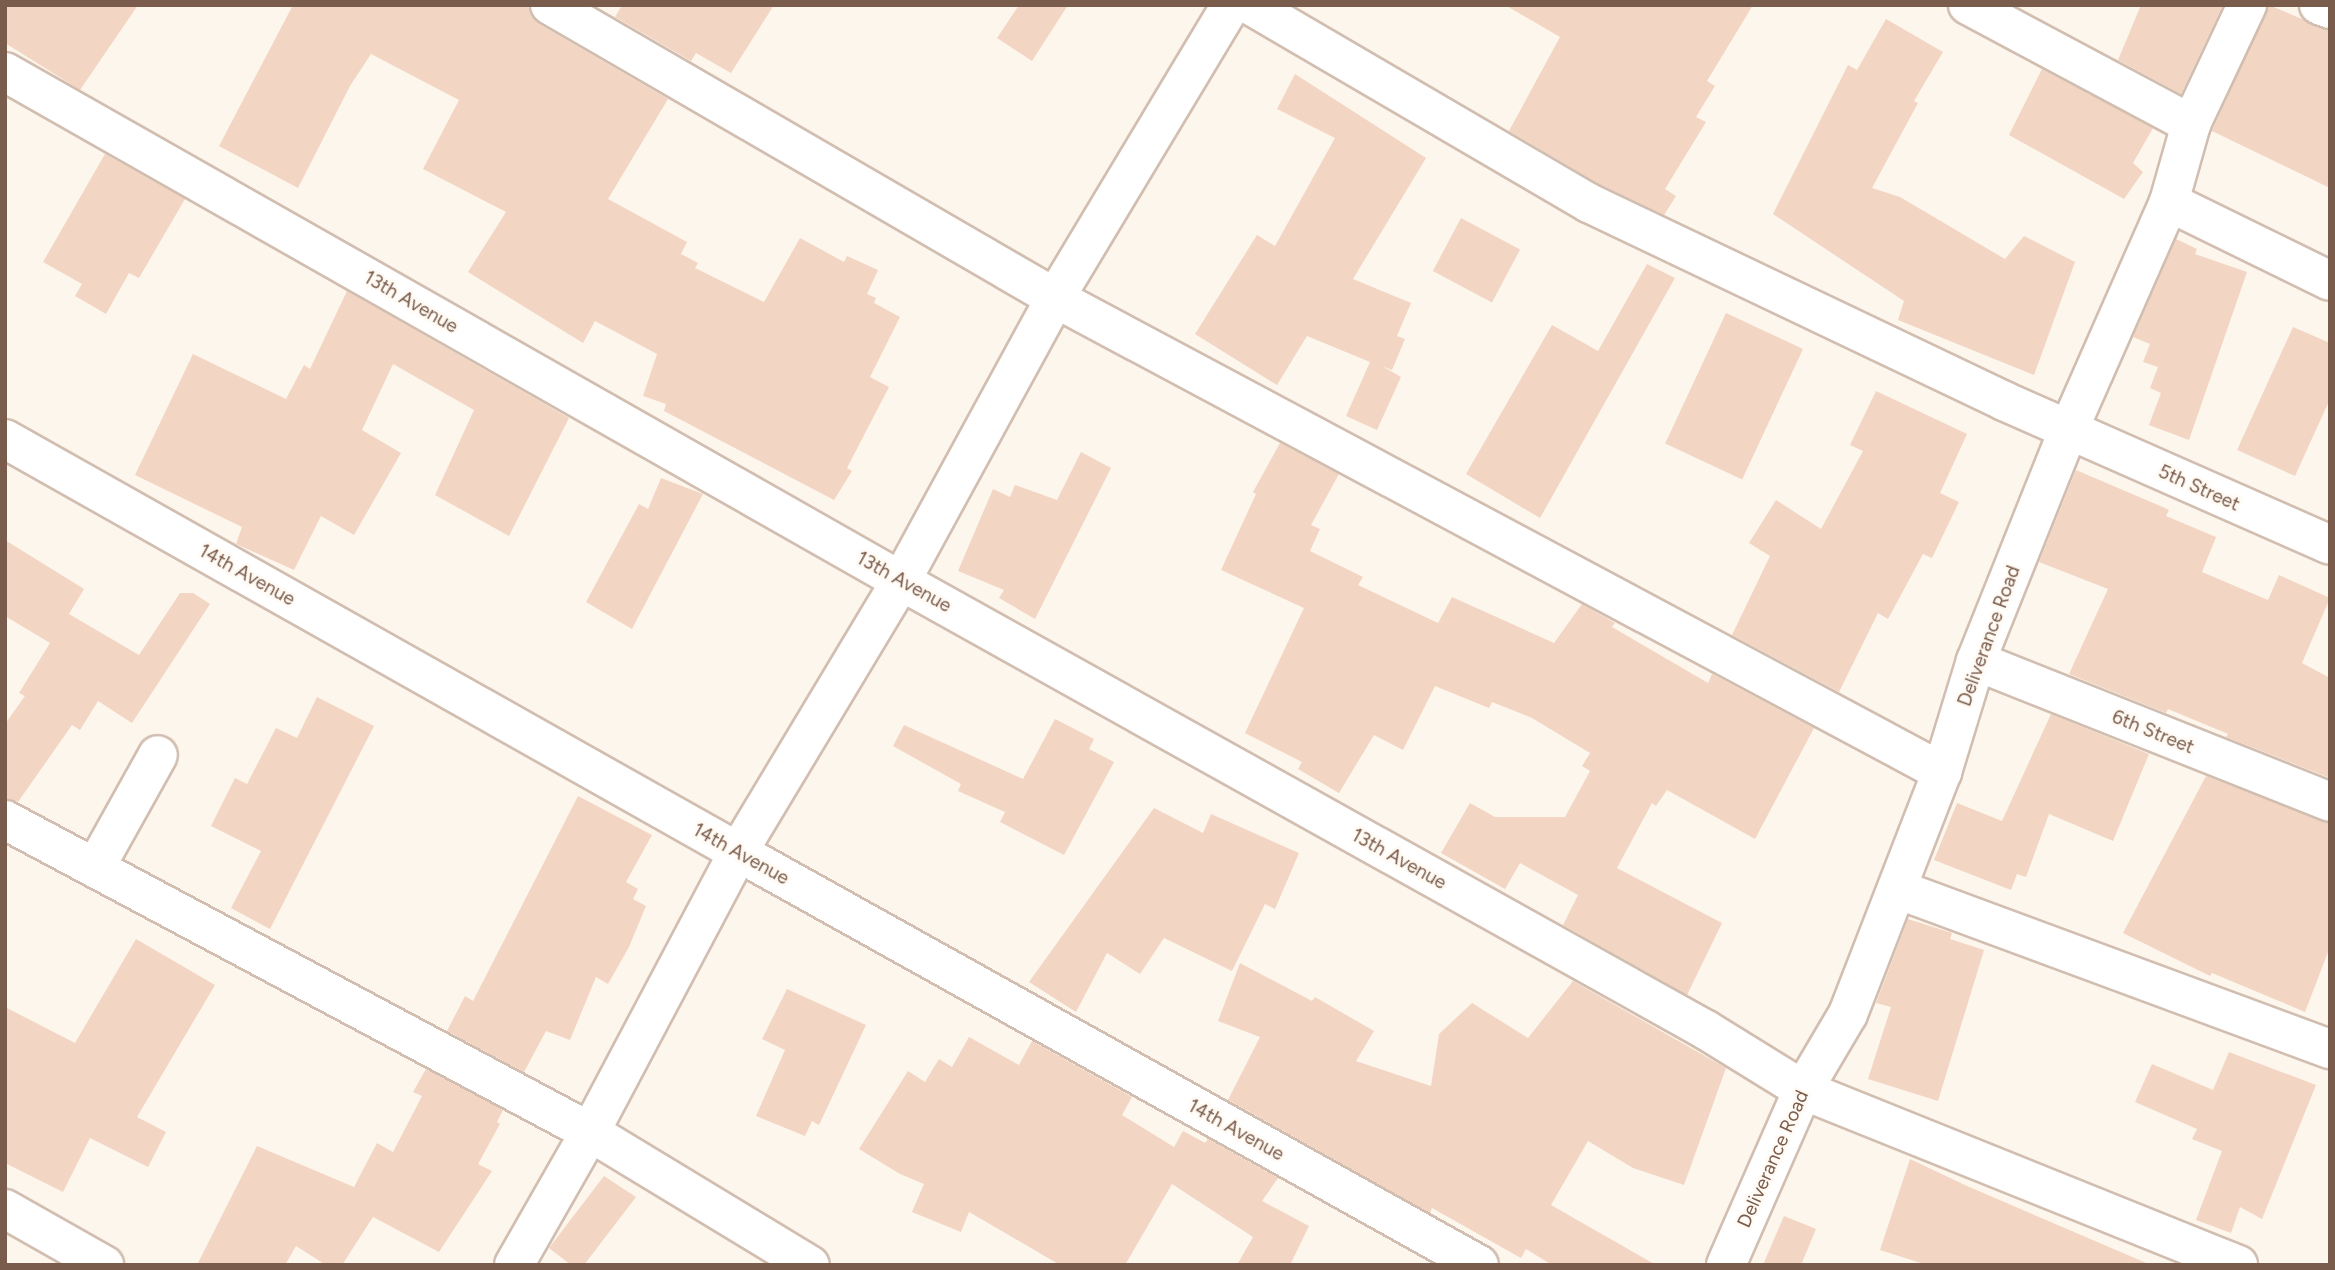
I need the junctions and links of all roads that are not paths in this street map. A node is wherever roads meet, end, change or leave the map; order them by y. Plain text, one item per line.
1 (550, 5) edge
2 (1231, 5) edge
3 (1250, 5) edge
4 (1968, 5) edge
5 (2247, 5) edge
6 (2319, 5) edge
7 (2330, 9) edge
8 (5, 72) edge
9 (2191, 124) junction
10 (2169, 202) junction
11 (2330, 281) edge
12 (1055, 298) junction
13 (2068, 431) junction
14 (5, 439) edge
15 (2330, 545) edge
16 (901, 581) junction
17 (1976, 662) junction
18 (158, 755) dead end
19 (1942, 772) junction
20 (2330, 802) edge
21 (5, 820) edge
22 (738, 852) junction
23 (95, 869) junction
24 (1897, 889) junction
25 (2330, 1049) edge
26 (1803, 1090) junction
27 (590, 1132) junction
28 (5, 1209) edge
29 (104, 1265) edge
30 (514, 1265) edge
31 (810, 1265) edge
32 (1479, 1265) edge
33 (1726, 1265) edge
34 (2238, 1265) edge

1 - 12 street
2 - 12 street
3 - 13 street, 5th Street
4 - 9 street
5 - 9 street, Deliverance Road
6 - 7 street
8 - 16 street, 13th Avenue
9 - 10 street, Deliverance Road
10 - 11 street
10 - 13 street, Deliverance Road
12 - 16 street
12 - 19 street
13 - 15 street, 5th Street
13 - 17 street, Deliverance Road
14 - 22 street, 14th Avenue
16 - 22 street
16 - 26 street, 13th Avenue
17 - 19 street, Deliverance Road
17 - 20 street, 6th Street
18 - 23 street
19 - 24 street, Deliverance Road
21 - 23 street
22 - 27 street
22 - 32 street, 14th Avenue
23 - 27 street
24 - 25 street
24 - 26 street, Deliverance Road
26 - 33 street, Deliverance Road
26 - 34 street, 13th Avenue
27 - 30 street
27 - 31 street
28 - 29 street

